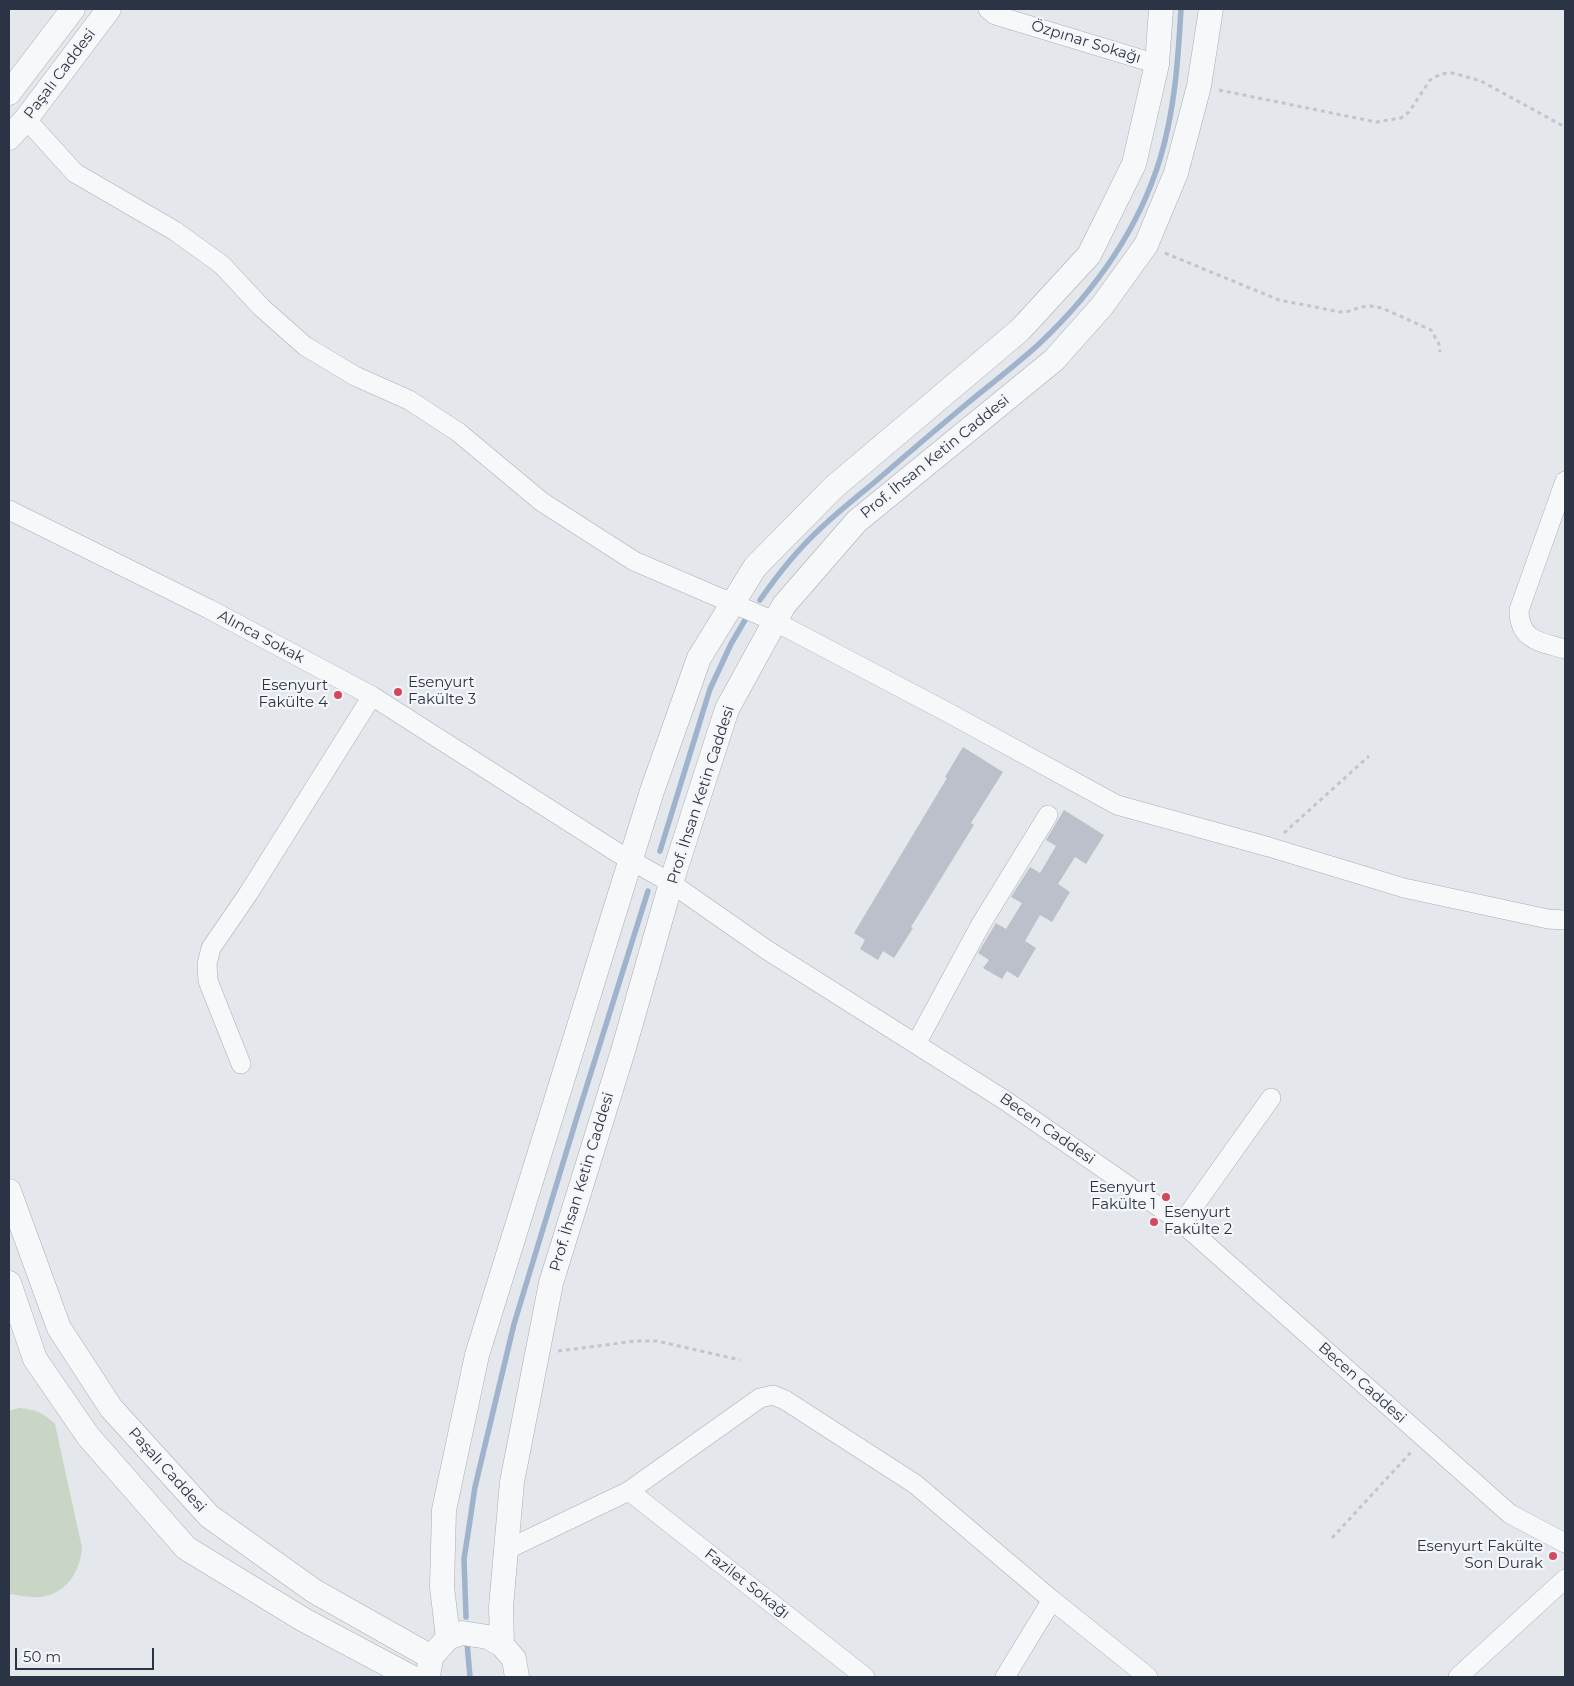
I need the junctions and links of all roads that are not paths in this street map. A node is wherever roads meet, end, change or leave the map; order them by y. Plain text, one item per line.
1 (73, 9) edge
2 (109, 9) edge
3 (988, 9) edge
4 (1161, 9) edge
5 (1211, 9) edge
6 (1157, 64) junction
7 (9, 93) edge
8 (26, 119) junction
9 (9, 138) edge
10 (1565, 481) edge
11 (10, 510) edge
12 (733, 603) junction
13 (776, 622) junction
14 (1565, 649) edge
15 (372, 696) junction
16 (1048, 815) dead end
17 (630, 860) junction
18 (671, 883) junction
19 (1565, 920) edge
20 (916, 1044) junction
21 (241, 1064) dead end
22 (1271, 1098) dead end
23 (9, 1191) edge
24 (1182, 1223) junction
25 (9, 1282) edge
26 (629, 1490) junction
27 (1563, 1542) edge
28 (506, 1550) junction
29 (1565, 1579) edge
30 (1052, 1600) junction
31 (448, 1638) junction
32 (502, 1645) junction
33 (430, 1667) edge
34 (411, 1677) edge
35 (517, 1677) edge
36 (865, 1677) edge
37 (1005, 1677) edge
38 (1148, 1677) edge
39 (1458, 1677) edge

1 - 7 street, Paşalı Caddesi
2 - 8 street, Paşalı Caddesi
3 - 6 street, Özpınar Sokağı
4 - 6 street
5 - 13 street, Prof. İhsan Ketin Caddesi
6 - 12 street
8 - 9 street, Paşalı Caddesi
8 - 12 street
10 - 14 street
11 - 15 street, Alınca Sokak
12 - 13 street
12 - 17 street
13 - 18 street, Prof. İhsan Ketin Caddesi
13 - 19 street
15 - 17 street, Alınca Sokak
15 - 21 street
16 - 20 street
17 - 18 street, Alınca Sokak
17 - 31 street
18 - 20 street, Becen Caddesi
18 - 28 street, Prof. İhsan Ketin Caddesi
20 - 24 street, Becen Caddesi
22 - 24 street
23 - 33 street, Paşalı Caddesi
24 - 27 street, Becen Caddesi
25 - 34 street
26 - 28 street
26 - 30 street
26 - 36 street, Fazilet Sokağı
28 - 32 street, Prof. İhsan Ketin Caddesi
29 - 39 street
30 - 37 street
30 - 38 street
31 - 32 street
31 - 33 street
32 - 35 street

